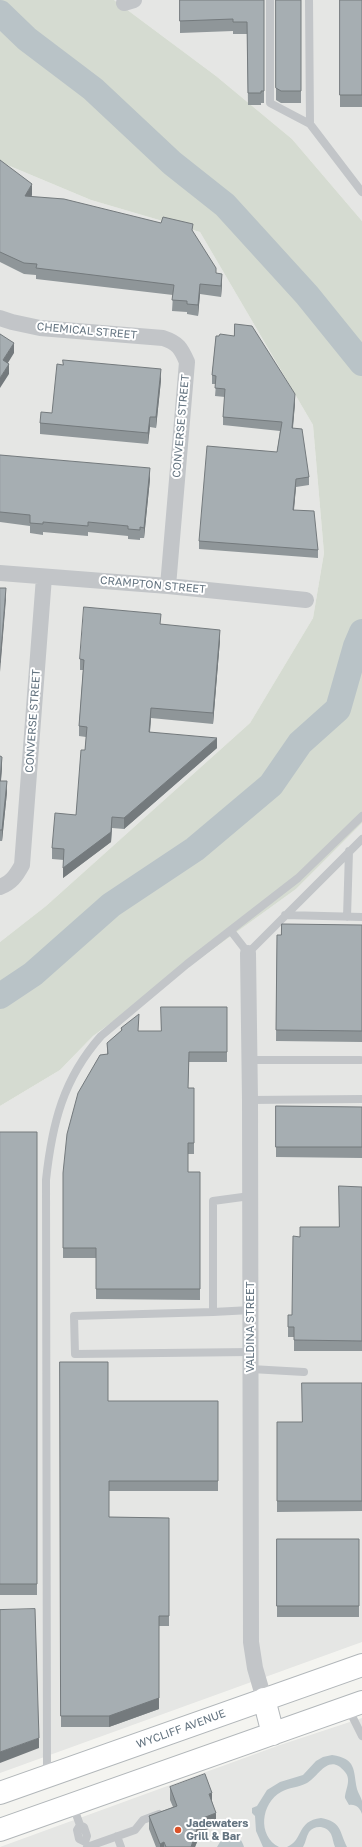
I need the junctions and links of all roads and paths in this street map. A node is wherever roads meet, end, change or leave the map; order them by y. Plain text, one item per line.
1 (270, 0) edge
2 (309, 0) edge
3 (310, 124) junction
4 (362, 192) edge
5 (0, 318) edge
6 (175, 342) joint
7 (0, 573) edge
8 (44, 577) junction
9 (168, 586) junction
10 (306, 600) dead end
11 (362, 816) edge
12 (362, 838) edge
13 (349, 851) junction
14 (0, 887) edge
15 (286, 915) junction
16 (347, 917) junction
17 (362, 917) edge
18 (231, 931) junction
19 (248, 954) junction
20 (250, 1060) junction
21 (360, 1060) dead end
22 (362, 1099) edge
23 (250, 1100) junction
24 (250, 1196) junction
25 (250, 1310) junction
26 (213, 1312) junction
27 (250, 1352) junction
28 (250, 1369) junction
29 (304, 1372) dead end
30 (362, 1665) edge
31 (264, 1700) junction
32 (355, 1705) edge
33 (273, 1734) junction
34 (362, 1735) edge
35 (47, 1776) junction
36 (0, 1793) edge
37 (73, 1805) junction
38 (161, 1813) edge
39 (0, 1830) edge
40 (117, 1836) junction
41 (86, 1845) edge
42 (122, 1847) edge

1 - 3 lane
2 - 3 lane
3 - 4 lane
5 - 6 street, CHEMICAL STREET
6 - 9 street, CONVERSE STREET
7 - 8 street, CRAMPTON STREET
8 - 9 street, CRAMPTON STREET
8 - 14 street, CONVERSE STREET
9 - 10 street, CRAMPTON STREET
11 - 18 lane
12 - 13 lane
13 - 15 lane
13 - 16 lane
15 - 16 lane
15 - 19 lane
16 - 17 lane
18 - 19 lane
18 - 35 lane
19 - 20 street, VALDINA STREET
20 - 21 lane
20 - 23 street, VALDINA STREET
22 - 23 lane
23 - 24 street, VALDINA STREET
24 - 25 street, VALDINA STREET
24 - 26 lane
25 - 26 lane
25 - 27 street, VALDINA STREET
26 - 27 lane
27 - 28 street, VALDINA STREET
28 - 29 lane
28 - 31 street, VALDINA STREET
30 - 31 main road, WYCLIFF AVENUE
31 - 33 main road
31 - 35 main road, WYCLIFF AVENUE
32 - 33 main road
32 - 34 lane
33 - 37 main road
35 - 36 main road, WYCLIFF AVENUE
37 - 39 main road
37 - 41 lane
38 - 40 lane
40 - 41 lane
40 - 42 lane

